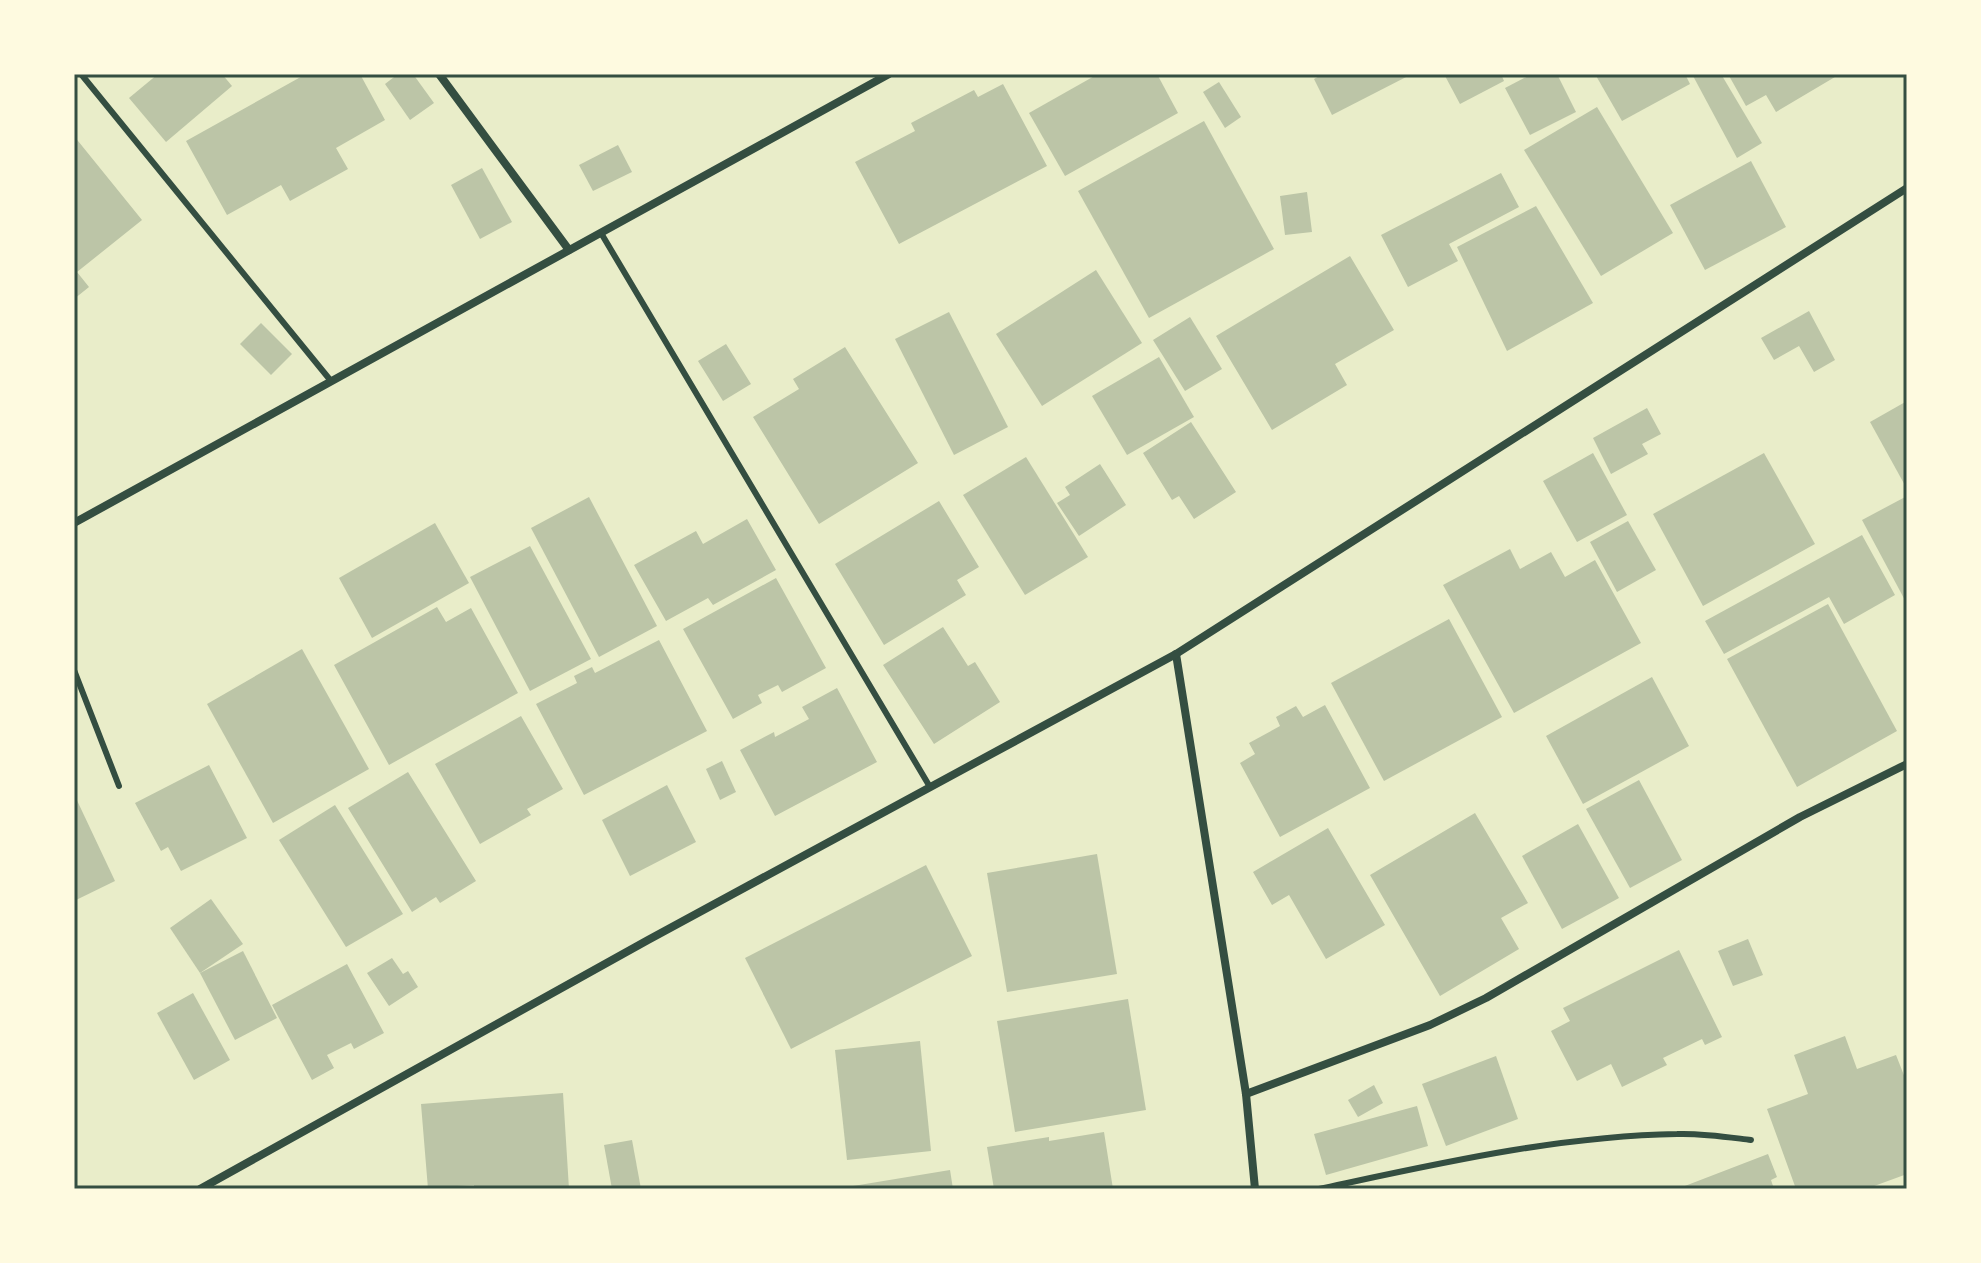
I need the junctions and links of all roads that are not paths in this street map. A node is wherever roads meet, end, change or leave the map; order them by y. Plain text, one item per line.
1 (81, 74) edge
2 (439, 74) edge
3 (889, 74) edge
4 (1907, 188) edge
5 (601, 233) junction
6 (569, 250) junction
7 (331, 381) junction
8 (74, 523) edge
9 (1176, 654) junction
10 (74, 670) edge
11 (1907, 764) edge
12 (119, 786) dead end
13 (930, 787) junction
14 (1246, 1094) junction
15 (1751, 1140) dead end
16 (200, 1189) edge
17 (1255, 1189) edge
18 (1319, 1189) edge

1 - 7 lane
2 - 6 street
3 - 5 street
4 - 9 street
5 - 6 street
5 - 13 lane
6 - 7 street
7 - 8 street
9 - 13 street
9 - 14 street
10 - 12 lane
11 - 14 street
13 - 16 street
14 - 17 street
15 - 18 lane

